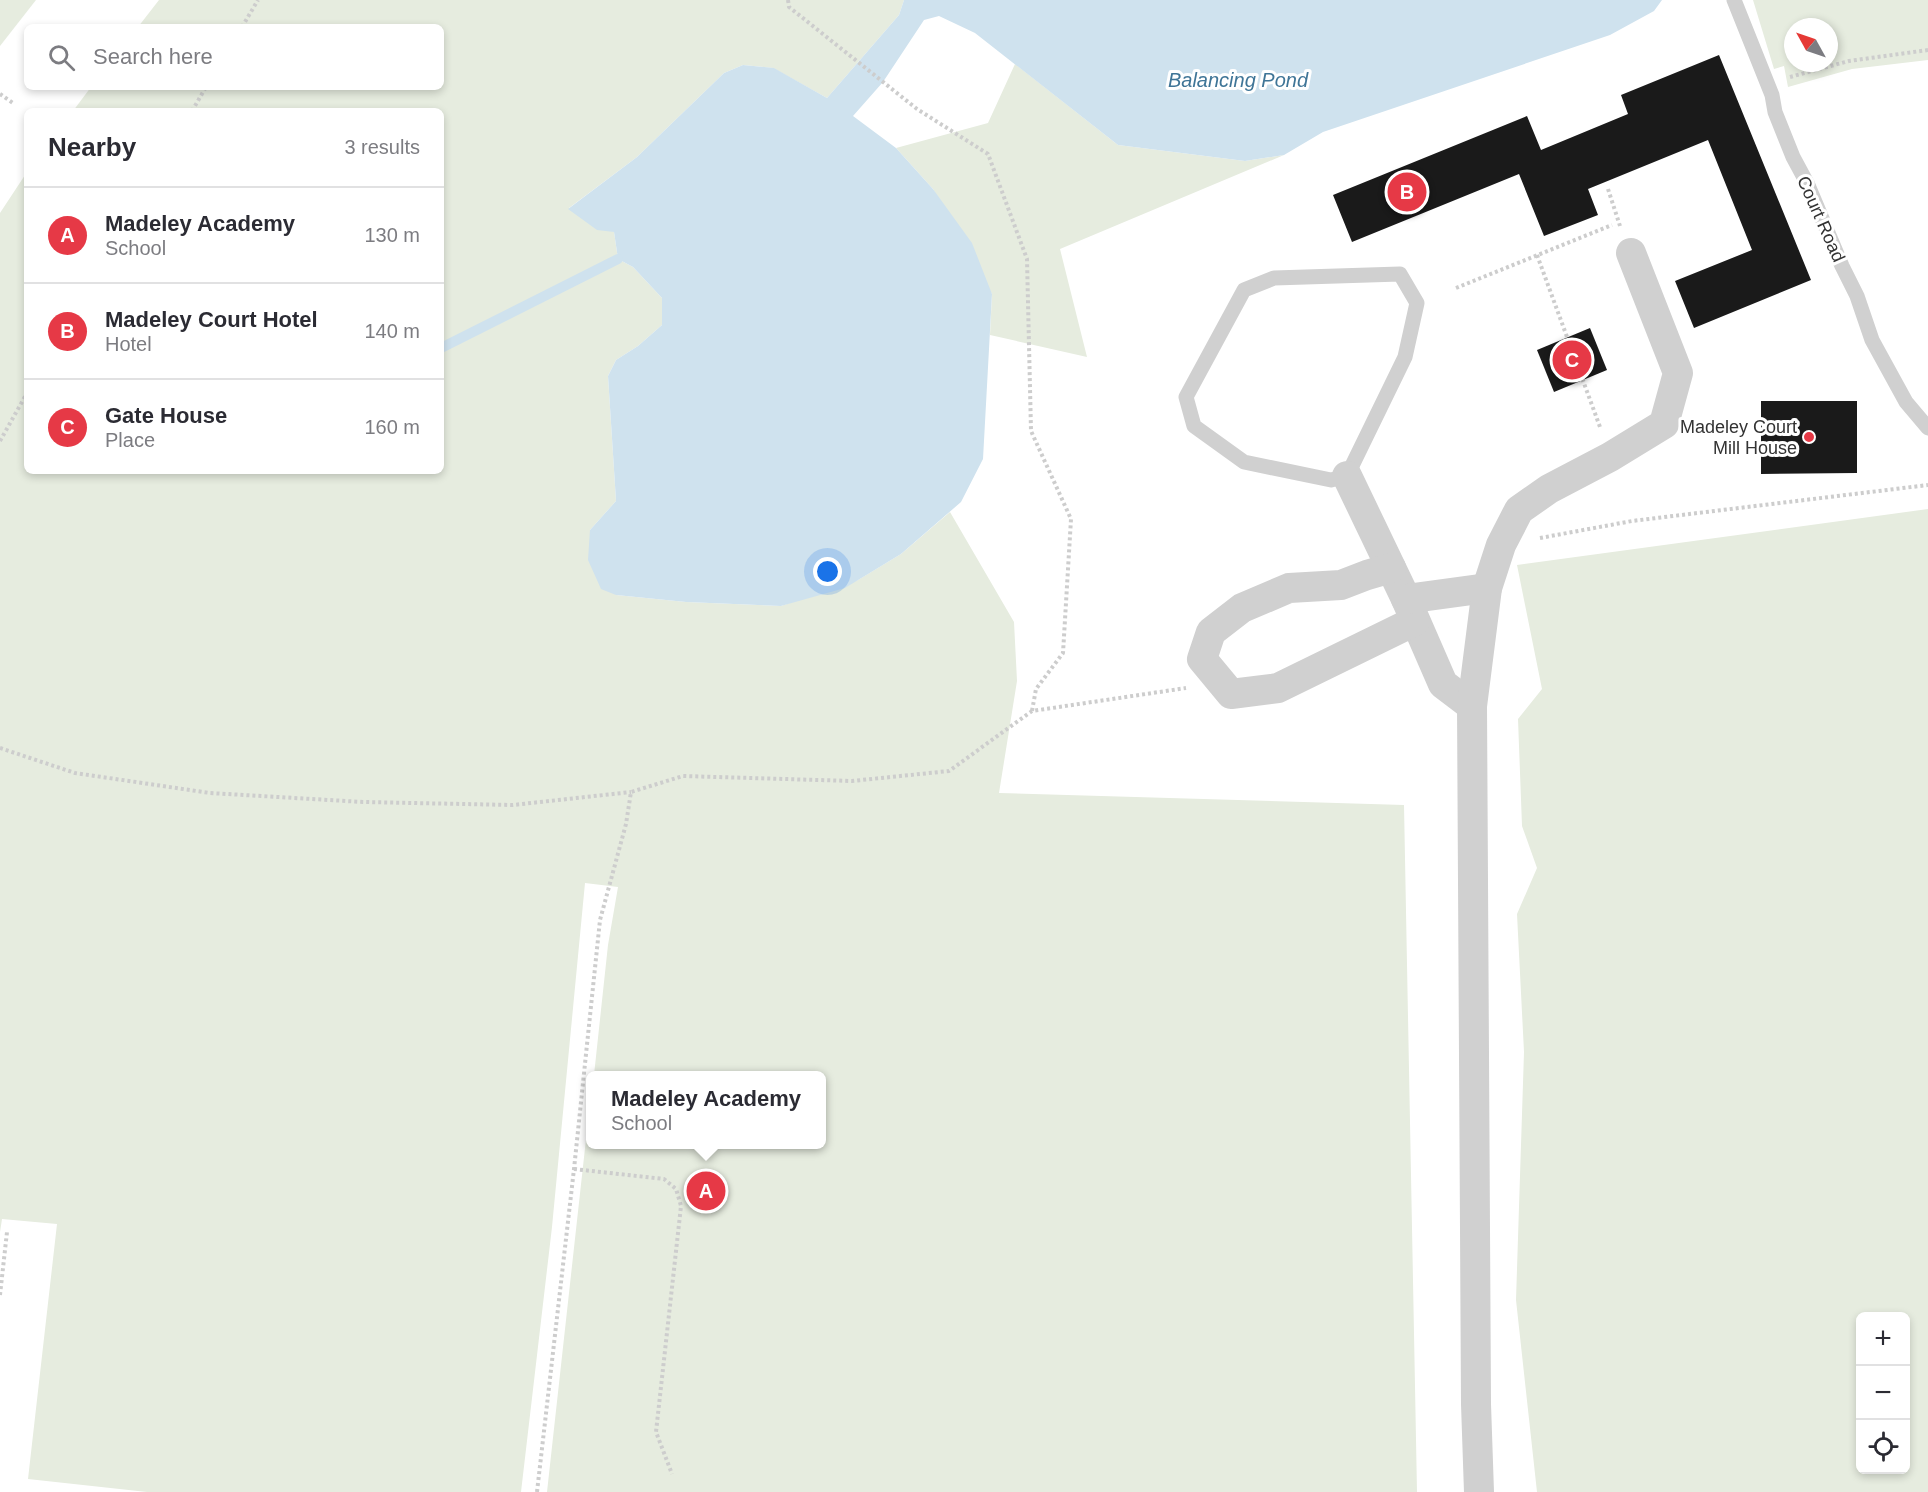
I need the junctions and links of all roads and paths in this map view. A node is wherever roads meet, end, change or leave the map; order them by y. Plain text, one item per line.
1 (258, 0) edge
2 (789, 0) edge
3 (1734, 0) edge
4 (244, 24) edge
5 (1928, 50) edge
6 (1767, 83) junction
7 (205, 90) edge
8 (0, 94) edge
9 (13, 103) dead end
10 (194, 108) edge
11 (1618, 222) dead end
12 (1631, 253) dead end
13 (1538, 255) junction
14 (1456, 288) dead end
15 (24, 398) edge
16 (1928, 428) edge
17 (0, 441) edge
18 (1611, 457) junction
19 (1347, 476) junction
20 (1928, 485) edge
21 (1501, 545) junction
22 (1391, 568) junction
23 (1487, 588) junction
24 (1410, 610) junction
25 (1156, 693) dead end
26 (1472, 706) junction
27 (1032, 711) junction
28 (0, 748) edge
29 (631, 792) junction
30 (574, 1169) junction
31 (7, 1232) dead end
32 (0, 1295) edge
33 (672, 1474) dead end
34 (537, 1492) edge
35 (1479, 1492) edge

1 - 4 path
2 - 27 path
3 - 6 lane, Court Road
5 - 6 path
6 - 16 lane, Court Road
7 - 10 path
8 - 9 path
11 - 13 path
12 - 18 street
13 - 14 path
13 - 18 path
15 - 17 path
18 - 21 street
19 - 19 lane
19 - 22 street
20 - 21 path
21 - 23 street
22 - 24 street
22 - 24 street
23 - 24 street
23 - 26 street
24 - 26 street
25 - 27 path
26 - 35 street
27 - 29 path
28 - 29 path
29 - 30 path
30 - 33 path
30 - 34 path
31 - 32 path

